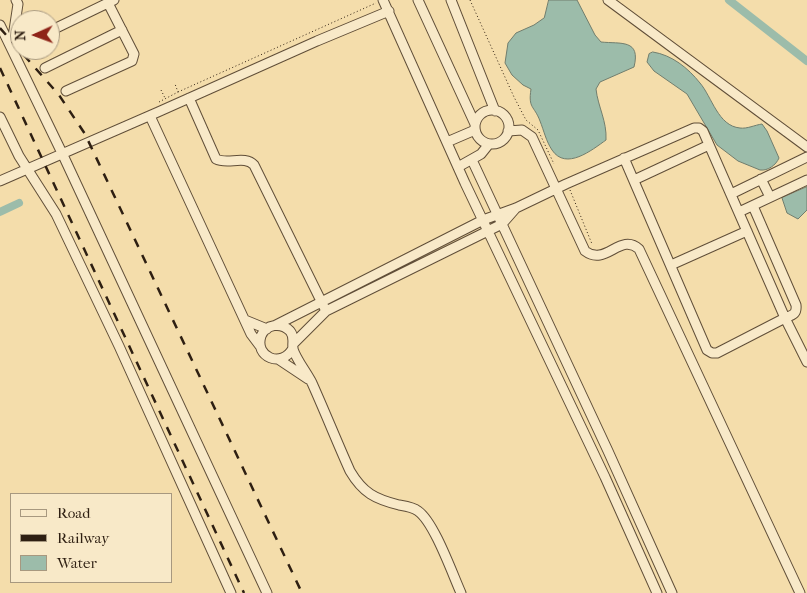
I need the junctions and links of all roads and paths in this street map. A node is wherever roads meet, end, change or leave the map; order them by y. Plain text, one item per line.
1 (383, 0) edge
2 (418, 0) edge
3 (451, 0) edge
4 (608, 0) edge
5 (111, 1) edge
6 (389, 11) junction
7 (0, 25) edge
8 (60, 26) edge
9 (122, 30) junction
10 (45, 68) dead end
11 (175, 84) dead end
12 (66, 90) dead end
13 (161, 90) dead end
14 (178, 92) junction
15 (165, 98) junction
16 (189, 98) junction
17 (160, 101) dead end
18 (495, 111) junction
19 (150, 116) junction
20 (0, 117) edge
21 (475, 127) junction
22 (508, 131) junction
23 (447, 142) junction
24 (489, 144) junction
25 (709, 145) junction
26 (807, 147) edge
27 (62, 153) junction
28 (807, 157) edge
29 (624, 158) junction
30 (472, 160) junction
31 (458, 167) junction
32 (27, 168) junction
33 (762, 179) junction
34 (634, 180) junction
35 (807, 180) edge
36 (0, 181) edge
37 (556, 188) junction
38 (731, 194) junction
39 (770, 197) junction
40 (753, 206) junction
41 (516, 208) junction
42 (740, 212) junction
43 (497, 213) junction
44 (483, 220) junction
45 (502, 224) junction
46 (747, 231) junction
47 (488, 232) junction
48 (401, 261) junction
49 (671, 266) junction
50 (406, 272) junction
51 (322, 302) junction
52 (326, 311) junction
53 (785, 318) junction
54 (245, 320) junction
55 (271, 327) junction
56 (553, 332) junction
57 (539, 338) junction
58 (260, 346) junction
59 (294, 346) junction
60 (278, 359) junction
61 (807, 362) edge
62 (310, 380) junction
63 (606, 447) junction
64 (594, 454) junction
65 (655, 558) junction
66 (644, 564) junction
67 (231, 593) edge
68 (267, 593) edge
69 (461, 593) edge
70 (657, 593) edge
71 (672, 593) edge
72 (800, 593) edge

1 - 6 street
1 - 14 path
2 - 21 street
3 - 18 street
4 - 26 street
5 - 8 street
5 - 9 street
6 - 16 street
6 - 23 street
7 - 27 street
9 - 10 street
9 - 12 street
11 - 14 path
13 - 15 path
14 - 15 path
15 - 17 path
16 - 19 street
16 - 51 street
18 - 21 street
18 - 22 street
19 - 27 street
19 - 54 street
20 - 32 street
21 - 23 street
21 - 24 street
22 - 24 street
22 - 37 street
23 - 31 street
24 - 30 street
25 - 29 street
25 - 34 street
25 - 38 street
27 - 32 street
27 - 68 street
28 - 33 street
29 - 34 street
29 - 37 street
30 - 31 street
30 - 43 street
31 - 44 street
32 - 36 street
32 - 67 street
33 - 38 street
33 - 39 street
34 - 49 street
35 - 39 street
37 - 41 street
37 - 72 street
38 - 42 street
39 - 40 street
40 - 42 street
40 - 53 street
41 - 43 street
41 - 45 street
42 - 46 street
43 - 44 street
43 - 45 street
44 - 47 street
44 - 48 street
45 - 47 street
45 - 56 street
46 - 49 street
46 - 53 street
47 - 50 street
47 - 57 street
48 - 50 street
48 - 51 street
49 - 53 street
50 - 52 street
51 - 52 street
51 - 55 street
52 - 59 street
53 - 61 street
54 - 55 street
54 - 58 street
55 - 58 street
55 - 59 street
56 - 57 street
56 - 63 street
57 - 64 street
58 - 60 street
59 - 60 street
59 - 62 street
60 - 62 street
62 - 69 street
63 - 64 street
63 - 65 street
64 - 66 street
65 - 66 street
65 - 71 street
66 - 70 street

